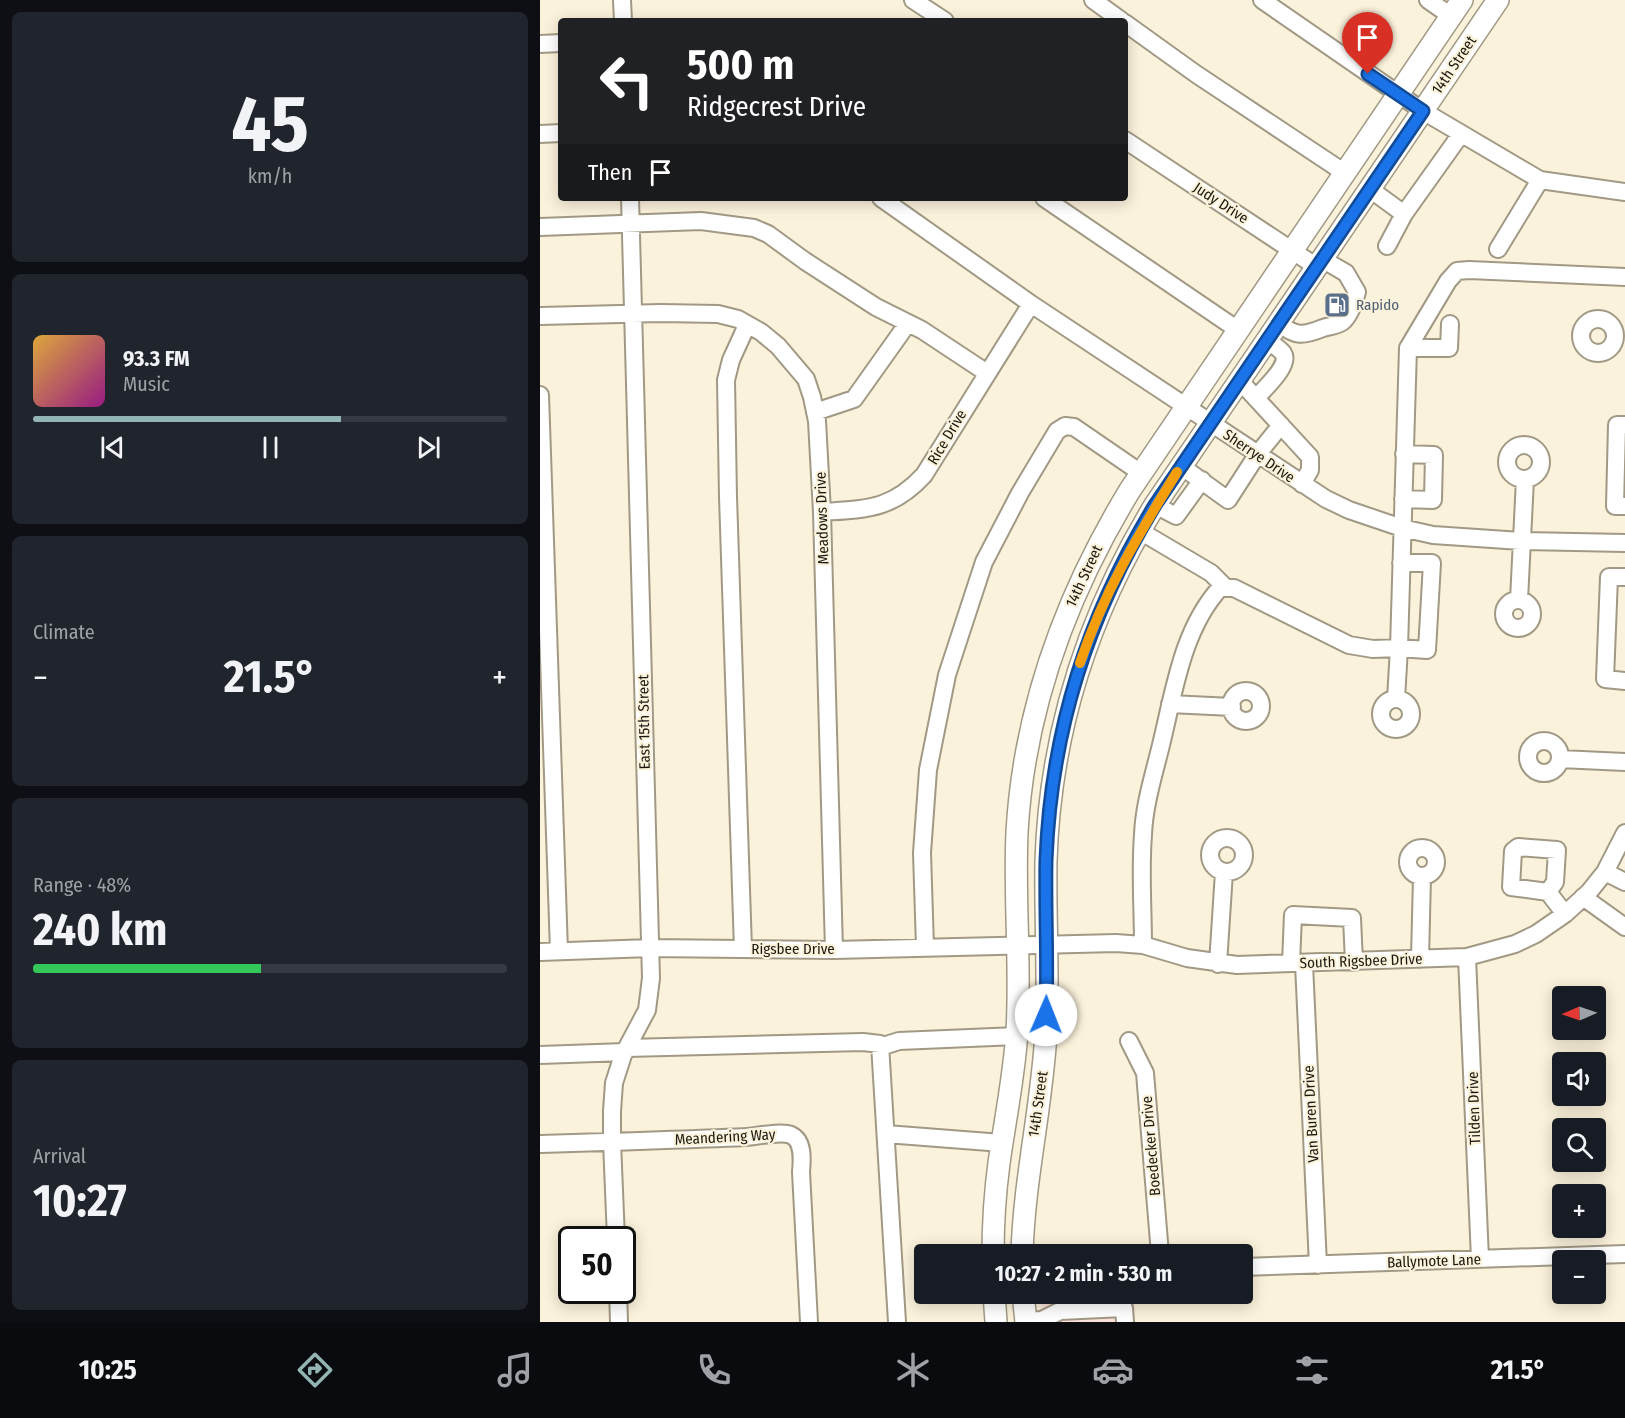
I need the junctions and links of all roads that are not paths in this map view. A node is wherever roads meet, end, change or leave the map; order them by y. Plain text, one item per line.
1 (622, 0) edge
2 (913, 0) edge
3 (1093, 0) edge
4 (1262, 0) edge
5 (1428, 0) edge
6 (1498, 0) edge
7 (1456, 8) edge
8 (623, 18) edge
9 (940, 18) edge
10 (1118, 18) edge
11 (1128, 25) edge
12 (558, 43) edge
13 (540, 44) edge
14 (1398, 95) junction
15 (1423, 111) junction
16 (558, 133) edge
17 (540, 134) edge
18 (1461, 134) junction
19 (1128, 142) edge
20 (1345, 172) junction
21 (1540, 180) junction
22 (1370, 189) junction
23 (1625, 192) edge
24 (630, 201) edge
25 (885, 201) edge
26 (1048, 201) edge
27 (1404, 214) junction
28 (631, 225) junction
29 (540, 227) edge
30 (1387, 246) dead end
31 (1498, 249) dead end
32 (1292, 250) junction
33 (1319, 263) junction
34 (1625, 277) edge
35 (1032, 304) junction
36 (634, 314) junction
37 (540, 316) edge
38 (908, 323) junction
39 (1450, 324) dead end
40 (747, 325) junction
41 (1238, 330) junction
42 (1273, 332) junction
43 (1408, 348) junction
44 (987, 373) junction
45 (1240, 381) junction
46 (540, 395) edge
47 (1256, 398) junction
48 (1186, 407) junction
49 (815, 412) junction
50 (1210, 423) junction
51 (1281, 425) junction
52 (1625, 425) edge
53 (1404, 454) junction
54 (1257, 455) junction
55 (1181, 466) junction
56 (1141, 473) junction
57 (1525, 479) dead end
58 (1202, 480) junction
59 (1302, 484) junction
60 (1403, 499) junction
61 (1155, 505) junction
62 (1625, 506) edge
63 (822, 512) junction
64 (1402, 528) junction
65 (1140, 531) junction
66 (1521, 540) junction
67 (1625, 543) edge
68 (1401, 563) junction
69 (1625, 578) edge
70 (1226, 588) junction
71 (1519, 600) dead end
72 (1399, 648) junction
73 (1625, 681) edge
74 (1396, 699) dead end
75 (1170, 704) junction
76 (1232, 707) dead end
77 (1560, 759) dead end
78 (1625, 762) edge
79 (1625, 833) edge
80 (1224, 872) dead end
81 (1605, 872) junction
82 (1422, 877) dead end
83 (1625, 882) edge
84 (1548, 892) dead end
85 (1583, 897) junction
86 (1565, 914) junction
87 (1625, 924) edge
88 (1017, 944) junction
89 (1046, 944) junction
90 (1143, 945) junction
91 (925, 947) junction
92 (650, 948) junction
93 (742, 949) junction
94 (834, 950) junction
95 (559, 951) junction
96 (540, 952) edge
97 (1467, 957) junction
98 (1420, 959) junction
99 (1354, 962) junction
100 (1218, 964) junction
101 (1297, 964) junction
102 (1017, 1036) junction
103 (1129, 1041) dead end
104 (880, 1047) junction
105 (626, 1050) junction
106 (540, 1055) edge
107 (886, 1134) junction
108 (612, 1142) junction
109 (1002, 1143) junction
110 (540, 1144) edge
111 (995, 1205) junction
112 (1024, 1208) junction
113 (615, 1226) edge
114 (993, 1244) edge
115 (1022, 1244) edge
116 (1159, 1244) edge
117 (1625, 1254) edge
118 (1480, 1259) junction
119 (1318, 1265) junction
120 (1253, 1267) edge
121 (618, 1304) edge
122 (995, 1304) edge
123 (1024, 1304) edge
124 (1026, 1321) edge
125 (619, 1322) edge
126 (809, 1322) edge
127 (897, 1322) edge
128 (996, 1322) edge
129 (1125, 1322) edge

1 - 8 street
2 - 9 street
3 - 10 street
4 - 14 street
5 - 7 street
6 - 15 main road, 14th Street
7 - 14 main road, 14th Street
11 - 20 street
12 - 13 street
14 - 15 street
14 - 20 main road, 14th Street
15 - 18 street
15 - 22 main road, 14th Street
16 - 17 street
18 - 21 street
18 - 27 street
19 - 32 street, Judy Drive
20 - 32 main road, 14th Street
21 - 23 street
21 - 31 street
22 - 27 street
22 - 33 main road, 14th Street
24 - 28 street, East 15th Street
25 - 35 street, Sherrye Drive
26 - 41 street
27 - 30 street
28 - 29 street
28 - 36 street, East 15th Street
28 - 38 street
32 - 33 street, Judy Drive
32 - 41 main road, 14th Street
33 - 42 main road, 14th Street
33 - 42 street, Judy Drive
34 - 43 street
35 - 44 street, Rice Drive
35 - 48 street, Sherrye Drive
36 - 37 street, Meadows Drive
36 - 40 street, Meadows Drive
36 - 92 street, East 15th Street
38 - 44 street
38 - 49 street
39 - 43 street
40 - 49 street, Meadows Drive
40 - 93 street
41 - 48 main road, 14th Street
42 - 45 main road, 14th Street
42 - 47 street
43 - 53 street
44 - 63 street, Rice Drive
45 - 47 street
45 - 50 main road, 14th Street
46 - 95 street
47 - 51 street
48 - 50 street, Sherrye Drive
48 - 56 main road, 14th Street
49 - 63 street, Meadows Drive
50 - 54 street, Sherrye Drive
50 - 55 main road, 14th Street
51 - 54 street
51 - 59 street
52 - 62 street
53 - 60 street
53 - 60 street
54 - 58 street
54 - 59 street, Sherrye Drive
55 - 58 street
55 - 61 main road, 14th Street
56 - 88 main road, 14th Street
56 - 91 street
57 - 66 street
58 - 61 street
59 - 64 street, Sherrye Drive
60 - 64 street
61 - 65 main road, 14th Street
63 - 94 street, Meadows Drive
64 - 66 street, Sherrye Drive
64 - 68 street
65 - 70 street
65 - 89 main road, 14th Street
66 - 67 street, Sherrye Drive
66 - 71 street
68 - 72 street
68 - 72 street
69 - 73 street
70 - 72 street
70 - 75 street
72 - 74 street
75 - 76 street
75 - 90 street
77 - 78 street
79 - 81 street, South Rigsbee Drive
80 - 100 street
81 - 83 street
81 - 85 street, South Rigsbee Drive
82 - 98 street
84 - 86 street
85 - 86 street, South Rigsbee Drive
85 - 87 street
86 - 97 street, South Rigsbee Drive
88 - 89 street, Rigsbee Drive
88 - 91 street, Rigsbee Drive
88 - 102 main road, 14th Street
89 - 90 street, South Rigsbee Drive
89 - 112 main road, 14th Street
90 - 100 street, South Rigsbee Drive
91 - 94 street, Rigsbee Drive
92 - 93 street, Rigsbee Drive
92 - 95 street, Rigsbee Drive
92 - 105 street, East 15th Street
93 - 94 street, Rigsbee Drive
95 - 96 street, Rigsbee Drive
97 - 98 street, South Rigsbee Drive
97 - 118 street, Tilden Drive
98 - 99 street, South Rigsbee Drive
99 - 101 street, South Rigsbee Drive
99 - 101 street, Van Buren Drive
100 - 101 street, South Rigsbee Drive
101 - 119 street, Van Buren Drive
102 - 104 street
102 - 109 main road, 14th Street
103 - 116 street, Boedecker Drive
104 - 105 street
104 - 107 street
105 - 106 street
105 - 108 street, East 15th Street
107 - 109 street
107 - 127 street
108 - 110 street, Meandering Way
108 - 113 street, East 15th Street
108 - 126 street, Meandering Way
109 - 111 main road, 14th Street
111 - 112 main road
111 - 114 main road, 14th Street
112 - 115 main road, 14th Street
117 - 118 street, Ballymote Lane
118 - 119 street, Ballymote Lane
119 - 120 street, Ballymote Lane
121 - 125 street
122 - 128 main road
123 - 124 main road
124 - 129 street

